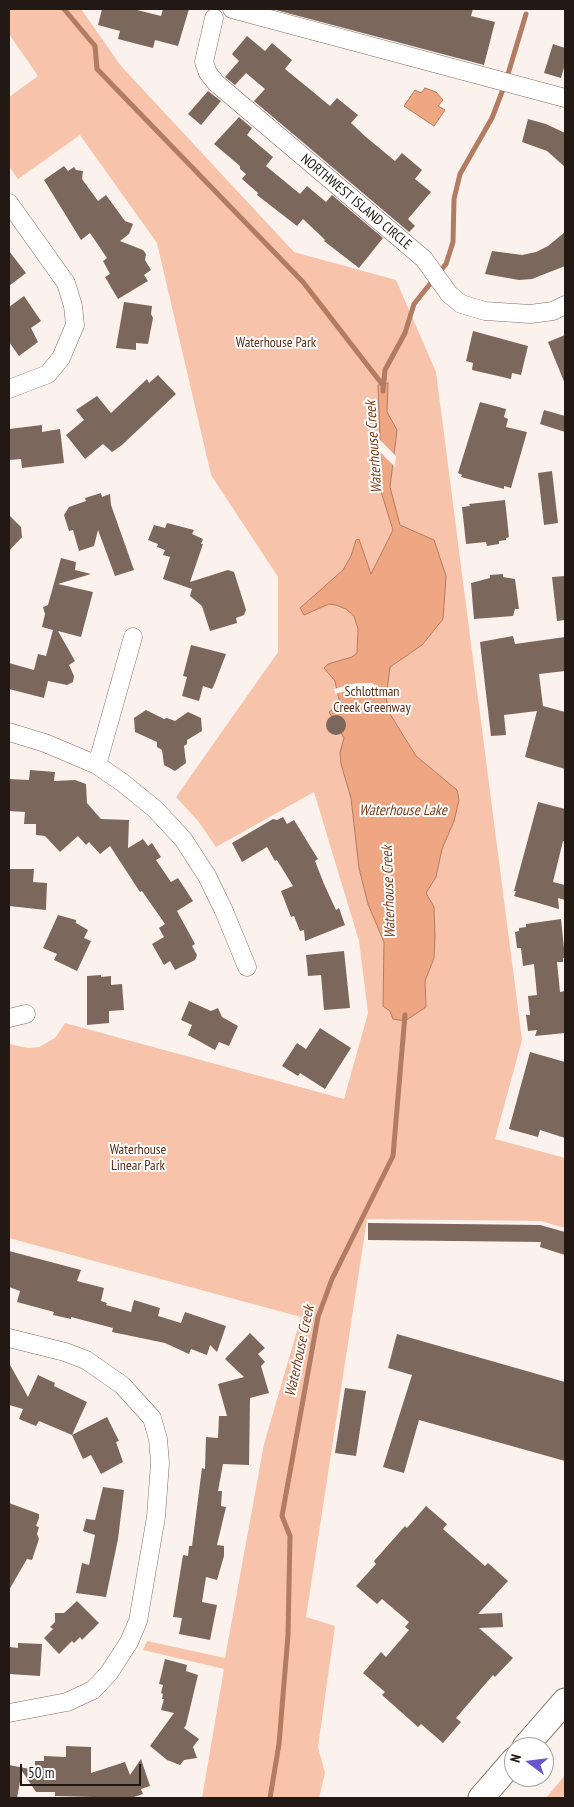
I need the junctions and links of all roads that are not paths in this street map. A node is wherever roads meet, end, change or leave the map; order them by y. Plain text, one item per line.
1 (231, 9) edge
2 (210, 13) edge
3 (565, 98) edge
4 (9, 203) edge
5 (565, 305) edge
6 (9, 389) edge
7 (133, 637) dead end
8 (9, 732) edge
9 (97, 766) junction
10 (247, 966) dead end
11 (26, 1014) dead end
12 (9, 1018) edge
13 (9, 1338) edge
14 (565, 1701) edge
15 (9, 1713) edge
16 (534, 1737) edge
17 (504, 1771) edge
18 (480, 1798) edge

1 - 2 street, NORTHWEST ISLAND CIRCLE
1 - 3 street, NORTHWEST ISLAND CIRCLE
2 - 5 street, NORTHWEST ISLAND CIRCLE
4 - 6 street
7 - 9 street
8 - 9 street
9 - 10 street
11 - 12 street
13 - 15 street
14 - 16 main road
17 - 18 main road

